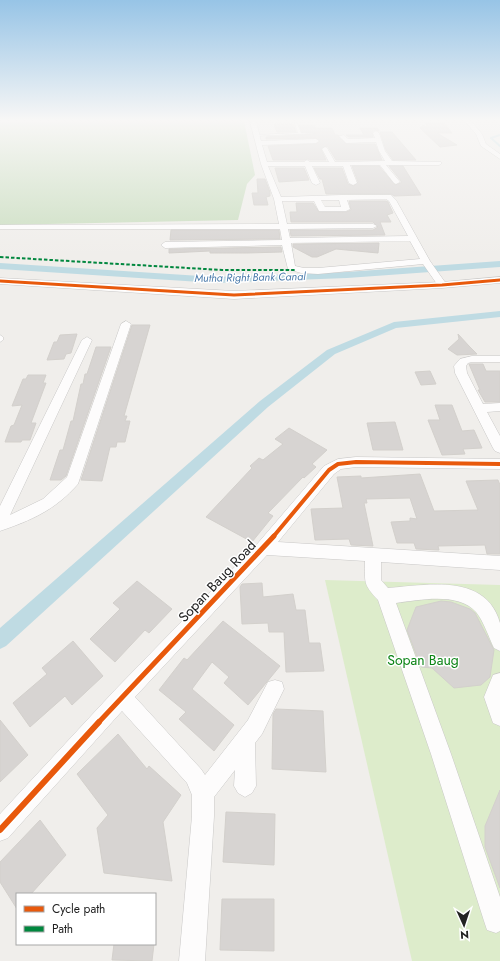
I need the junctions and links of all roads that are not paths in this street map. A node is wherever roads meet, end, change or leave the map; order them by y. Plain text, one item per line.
1 (265, 166) edge
2 (309, 166) edge
3 (347, 166) edge
4 (387, 166) edge
5 (396, 182) dead end
6 (316, 183) dead end
7 (353, 183) dead end
8 (342, 197) junction
9 (316, 198) junction
10 (278, 199) junction
11 (284, 226) junction
12 (373, 226) dead end
13 (0, 227) edge
14 (413, 238) junction
15 (286, 241) junction
16 (165, 245) dead end
17 (427, 263) junction
18 (500, 280) edge
19 (0, 281) edge
20 (440, 283) junction
21 (126, 324) dead end
22 (0, 337) edge
23 (0, 340) edge
24 (87, 340) dead end
25 (500, 359) edge
26 (500, 407) edge
27 (479, 408) junction
28 (500, 448) edge
29 (500, 464) edge
30 (0, 521) edge
31 (0, 525) edge
32 (264, 548) junction
33 (373, 555) junction
34 (500, 563) edge
35 (385, 596) junction
36 (500, 642) edge
37 (500, 682) edge
38 (275, 689) dead end
39 (122, 697) junction
40 (500, 716) edge
41 (245, 740) junction
42 (246, 786) dead end
43 (203, 794) junction
44 (0, 830) edge
45 (496, 922) dead end
46 (192, 961) edge

1 - 10 street
2 - 6 street
3 - 7 street
4 - 5 street
8 - 9 street
8 - 9 street
8 - 14 street
9 - 10 street
10 - 11 street
11 - 12 street
11 - 13 street
11 - 15 street
14 - 15 street
14 - 17 street
15 - 16 street
15 - 17 street
17 - 20 street
18 - 20 street
19 - 20 street
21 - 31 street
22 - 23 lane
24 - 30 street
25 - 27 street
26 - 27 street
27 - 28 street
29 - 32 street, Sopan Baug Road
32 - 33 street
32 - 39 street, Sopan Baug Road
33 - 34 street
33 - 35 street
35 - 36 street
35 - 45 street
37 - 40 street
38 - 41 street
39 - 43 street
39 - 44 street, Sopan Baug Road
41 - 42 street
41 - 43 street
43 - 46 street

